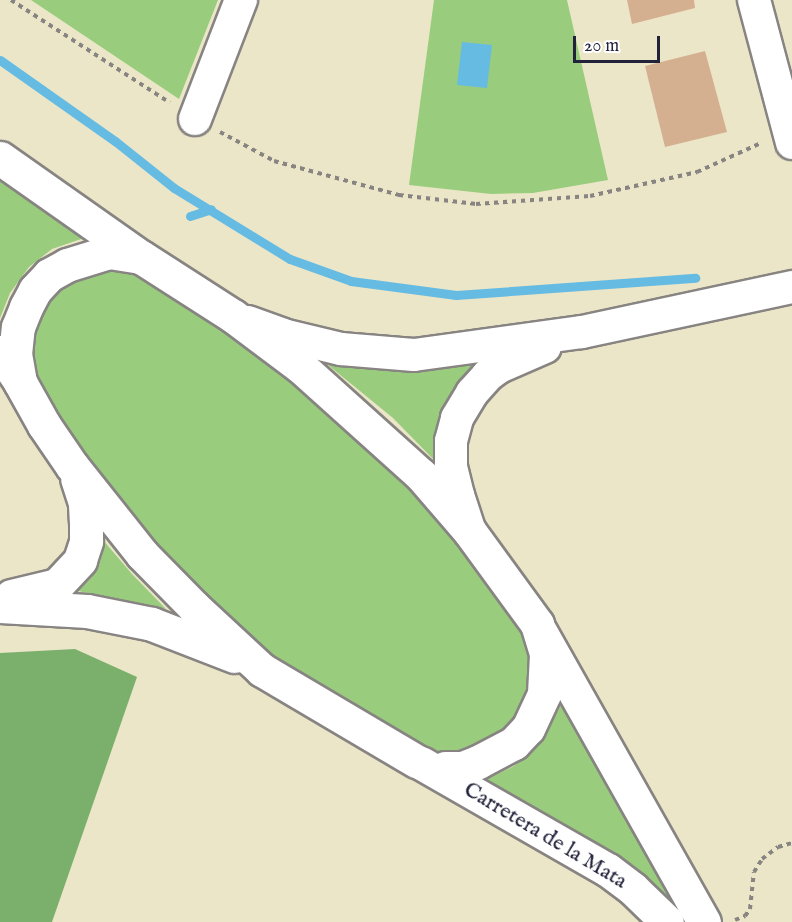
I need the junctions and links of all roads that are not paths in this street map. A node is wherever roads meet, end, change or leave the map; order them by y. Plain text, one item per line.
1 (241, 0) edge
2 (754, 0) edge
3 (195, 119) road end
4 (790, 137) edge
5 (0, 158) edge
6 (141, 257) junction
7 (792, 287) edge
8 (233, 316) junction
9 (582, 332) junction
10 (0, 352) edge
11 (20, 382) junction
12 (72, 466) junction
13 (470, 532) junction
14 (0, 598) edge
15 (0, 606) edge
16 (537, 624) junction
17 (262, 670) junction
18 (430, 764) junction
19 (667, 922) edge
20 (704, 922) edge

1 - 3 street
2 - 4 street
5 - 6 main road
6 - 8 main road
6 - 11 main road
7 - 9 street
8 - 9 street
8 - 13 main road
9 - 13 street
10 - 11 main road
11 - 12 main road
12 - 14 main road
12 - 17 main road
13 - 16 main road
15 - 17 main road
16 - 18 main road
16 - 20 main road
17 - 18 main road, Carretera de la Mata
18 - 19 main road, Carretera de la Mata

